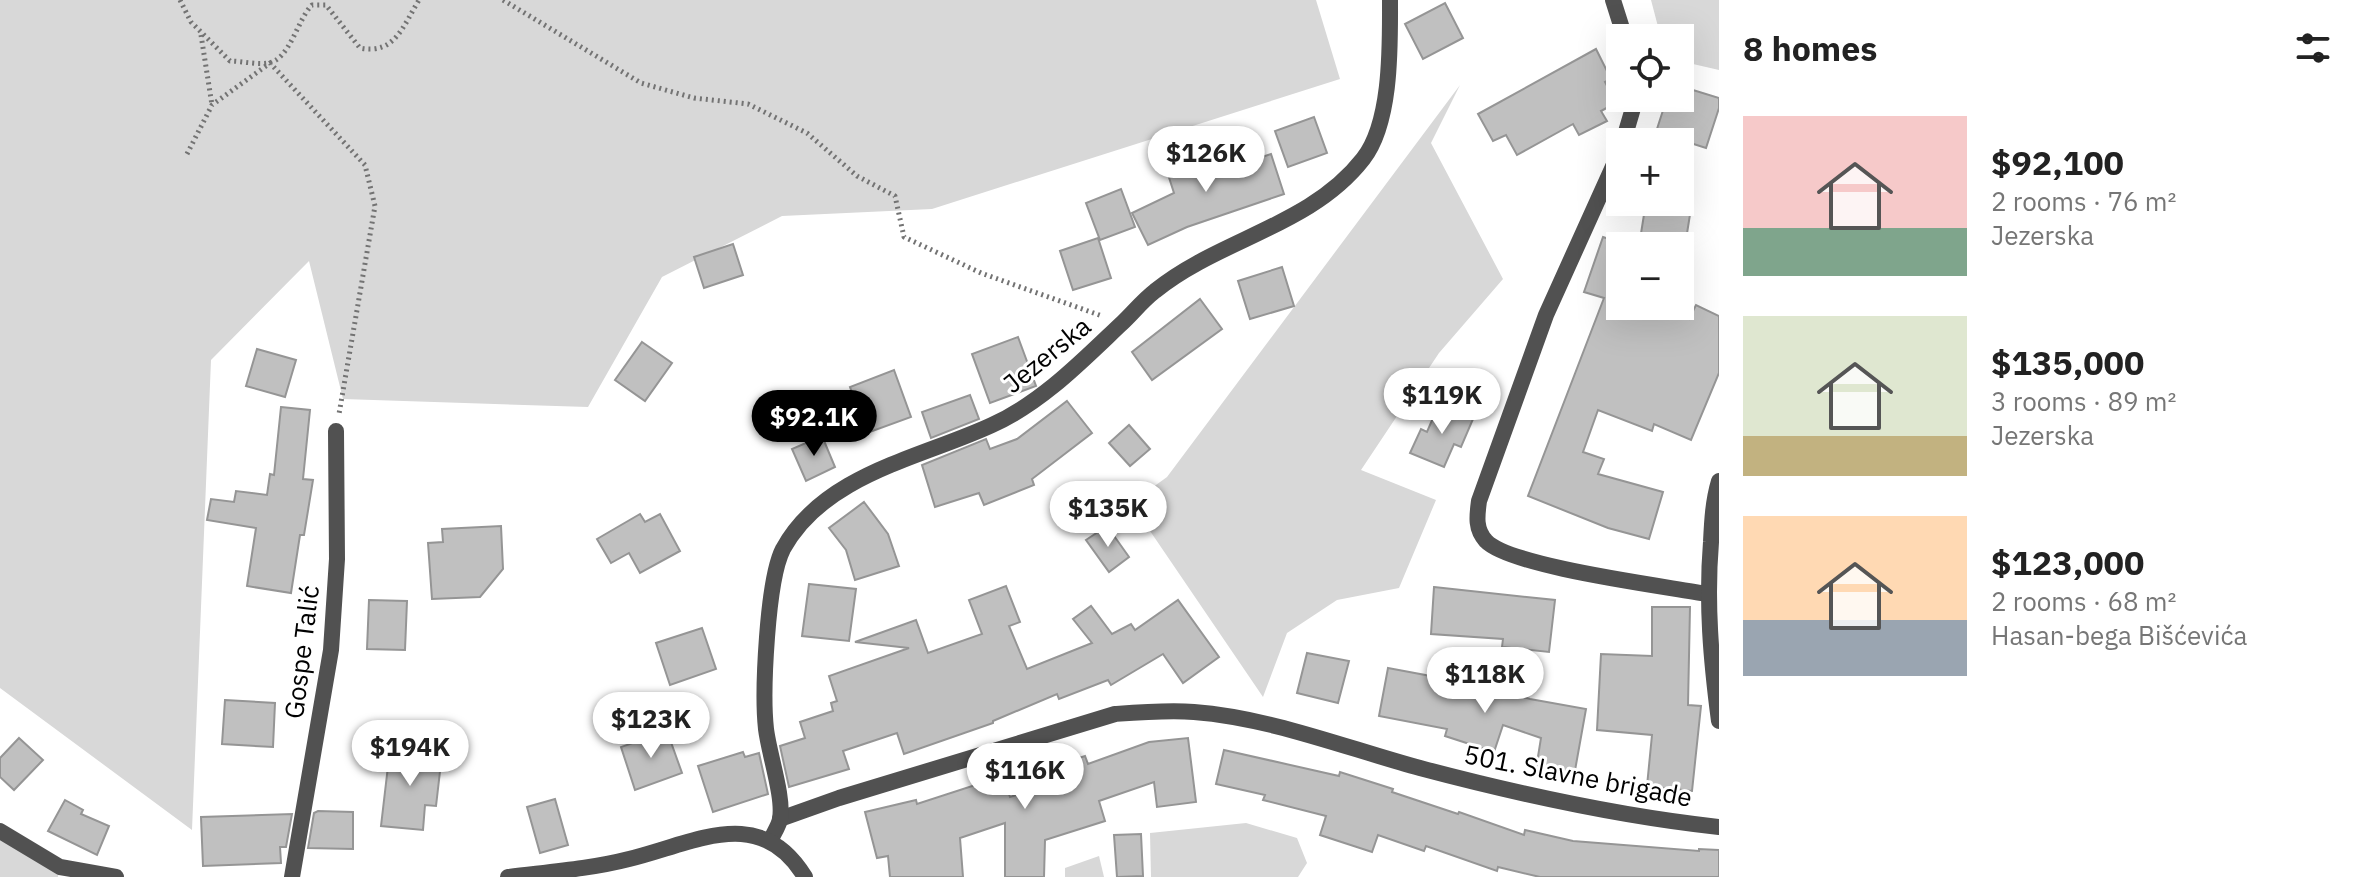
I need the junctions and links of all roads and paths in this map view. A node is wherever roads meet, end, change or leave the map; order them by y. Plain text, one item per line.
1 (180, 0) edge
2 (419, 0) edge
3 (503, 0) edge
4 (1390, 0) edge
5 (1613, 0) edge
6 (1621, 24) edge
7 (200, 33) junction
8 (270, 63) junction
9 (212, 105) junction
10 (187, 154) dead end
11 (1606, 182) edge
12 (1122, 324) junction
13 (336, 431) joint
14 (1719, 481) edge
15 (1707, 594) junction
16 (1719, 721) edge
17 (780, 819) junction
18 (1719, 827) edge
19 (0, 831) edge
20 (770, 841) junction
21 (116, 877) edge
22 (292, 877) edge
23 (508, 877) edge
24 (805, 877) edge

1 - 7 path
2 - 8 path
3 - 12 path
4 - 12 street, Jezerska
5 - 6 street
7 - 8 path
7 - 9 path
8 - 9 path
8 - 13 path
9 - 10 path
11 - 15 street
12 - 17 street, Jezerska
13 - 22 street, Gospe Talić
14 - 15 street
15 - 16 street
17 - 18 street, 501. Slavne brigade
17 - 20 street
19 - 21 street
20 - 23 street
20 - 24 street

